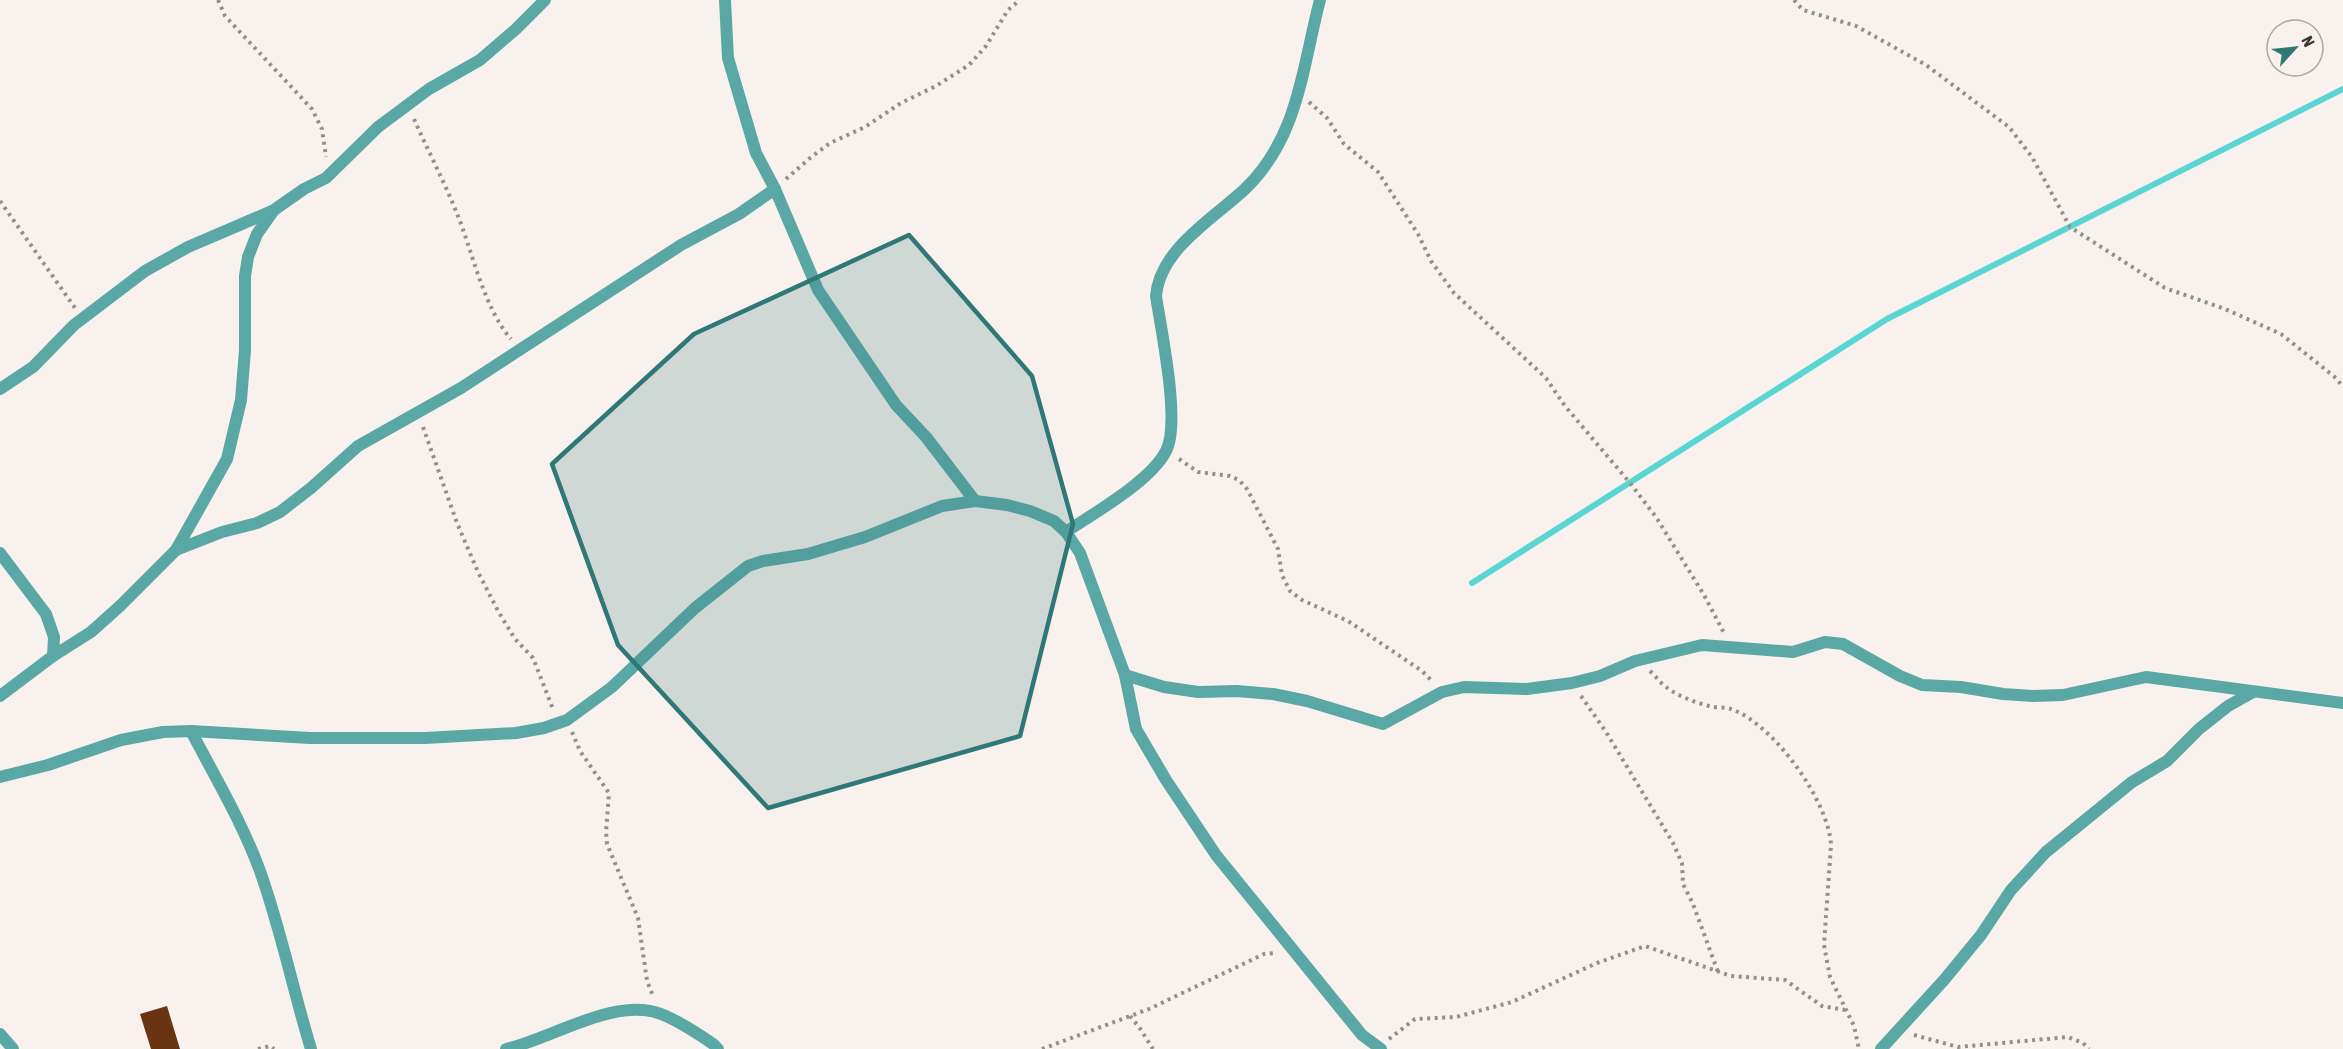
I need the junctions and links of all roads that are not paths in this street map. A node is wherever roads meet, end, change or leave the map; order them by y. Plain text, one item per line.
1 (545, 0) edge
2 (725, 0) edge
3 (1320, 0) edge
4 (775, 189) junction
5 (274, 210) junction
6 (0, 389) edge
7 (975, 501) junction
8 (1066, 532) junction
9 (176, 550) junction
10 (0, 553) edge
11 (53, 656) junction
12 (1125, 675) junction
13 (2253, 693) junction
14 (0, 696) edge
15 (2343, 703) edge
16 (191, 731) junction
17 (0, 777) edge
18 (0, 1034) edge
19 (1379, 1048) edge
20 (13, 1049) edge
21 (311, 1049) edge
22 (506, 1049) edge
23 (718, 1049) edge
24 (1881, 1049) edge

1 - 5 street
2 - 4 street
3 - 8 street
4 - 7 street
4 - 9 street
5 - 6 street
5 - 9 street
7 - 8 street
7 - 16 street
8 - 12 street
9 - 11 street
10 - 11 street
11 - 14 street
12 - 13 street
12 - 19 street
13 - 15 street
13 - 24 street
16 - 17 street
16 - 21 street
18 - 20 street
22 - 23 street

